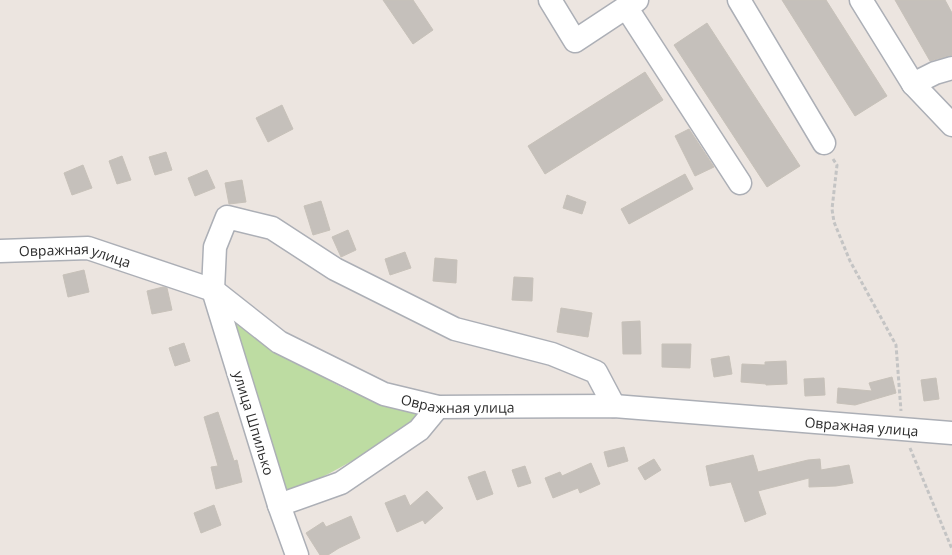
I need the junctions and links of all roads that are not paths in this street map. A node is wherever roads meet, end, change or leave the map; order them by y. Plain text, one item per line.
1 (550, 0) edge
2 (740, 0) edge
3 (861, 0) edge
4 (631, 4) edge
5 (952, 68) edge
6 (913, 84) junction
7 (951, 122) edge
8 (824, 143) road end
9 (740, 183) dead end
10 (0, 252) edge
11 (213, 290) junction
12 (614, 406) junction
13 (438, 408) junction
14 (952, 433) edge
15 (279, 505) junction
16 (297, 555) edge

1 - 4 street
2 - 8 street
3 - 6 street
4 - 9 street
5 - 6 street
6 - 7 street
10 - 11 street, Овражная улица
11 - 12 street, улица Шпилько
11 - 13 street, Овражная улица
11 - 15 street, улица Шпилько
12 - 13 street, Овражная улица
12 - 14 street, Овражная улица
13 - 15 street
15 - 16 street, улица Шпилько

